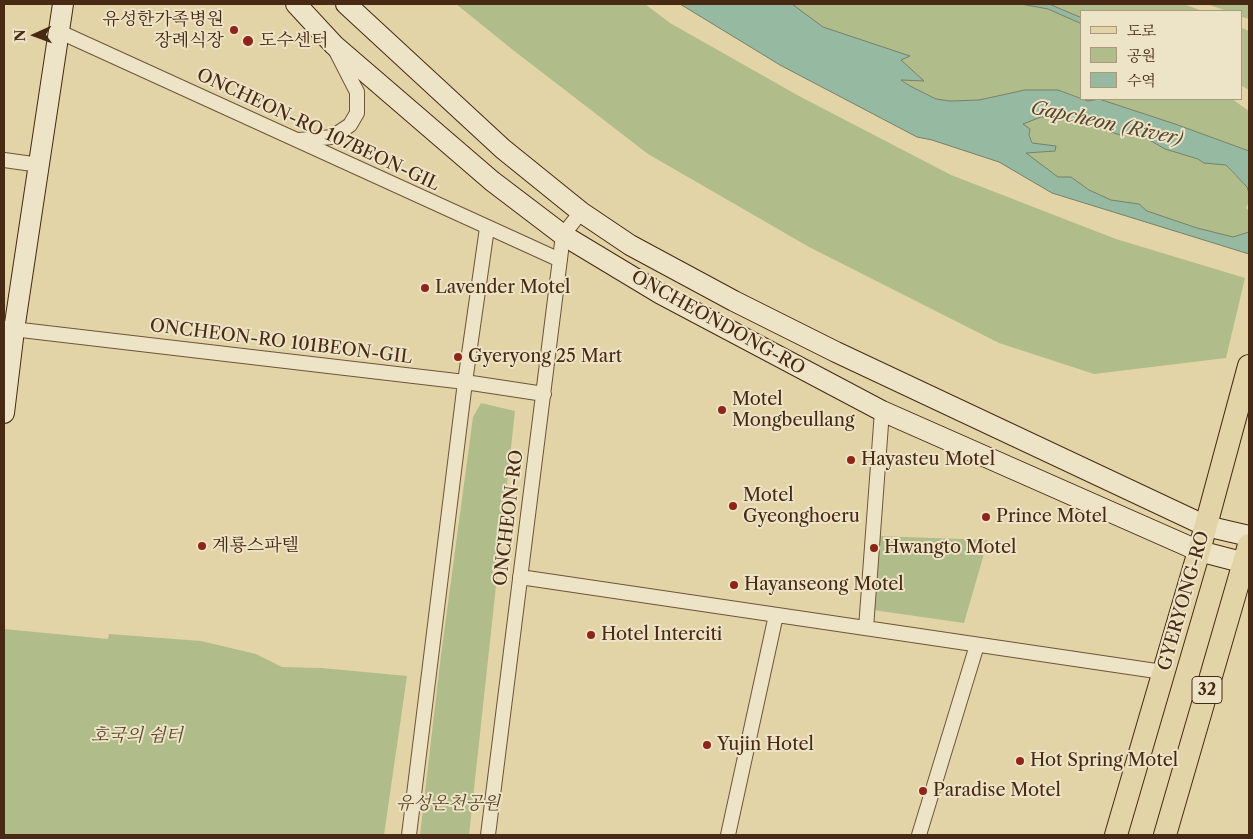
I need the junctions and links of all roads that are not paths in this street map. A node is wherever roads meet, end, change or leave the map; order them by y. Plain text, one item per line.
1 (63, 4) edge
2 (296, 4) edge
3 (346, 4) edge
4 (60, 32) junction
5 (334, 45) junction
6 (296, 140) junction
7 (4, 160) edge
8 (40, 165) junction
9 (581, 212) junction
10 (487, 228) junction
11 (564, 235) junction
12 (560, 260) junction
13 (9, 329) edge
14 (1249, 366) edge
15 (465, 382) junction
16 (544, 394) junction
17 (882, 411) junction
18 (4, 413) edge
19 (1206, 526) junction
20 (1249, 536) edge
21 (1198, 551) junction
22 (1248, 557) edge
23 (520, 577) junction
24 (776, 615) junction
25 (866, 628) junction
26 (977, 645) junction
27 (1163, 672) junction
28 (409, 835) edge
29 (488, 835) edge
30 (728, 835) edge
31 (919, 835) edge
32 (1116, 835) edge
33 (1165, 835) edge

1 - 4 main road
2 - 5 main road, ONCHEONDONG-RO
3 - 9 main road, ONCHEONDONG-RO
4 - 6 street, ONCHEON-RO 107BEON-GIL
4 - 8 main road
5 - 6 street
5 - 11 main road, ONCHEONDONG-RO
6 - 10 street, ONCHEON-RO 107BEON-GIL
7 - 8 street
8 - 13 main road
9 - 11 street, ONCHEON-RO
9 - 19 main road, ONCHEONDONG-RO
10 - 12 street, ONCHEON-RO 107BEON-GIL
10 - 15 street
11 - 12 street, ONCHEON-RO
11 - 17 main road, ONCHEONDONG-RO
12 - 16 street, ONCHEON-RO
13 - 15 street, ONCHEON-RO 101BEON-GIL
13 - 18 main road
14 - 19 main road, GYERYONG-RO
15 - 16 street, ONCHEON-RO 101BEON-GIL
15 - 28 street
16 - 23 street, ONCHEON-RO
17 - 21 main road, ONCHEONDONG-RO
17 - 25 street
19 - 20 main road, ONCHEONDONG-RO
19 - 21 main road, GYERYONG-RO
21 - 22 main road, ONCHEONDONG-RO
21 - 27 main road, GYERYONG-RO
22 - 33 main road, 32
23 - 24 street
23 - 29 street, ONCHEON-RO
24 - 25 street
24 - 30 street
25 - 26 street
26 - 27 street
26 - 31 street
27 - 32 main road, GYERYONG-RO

